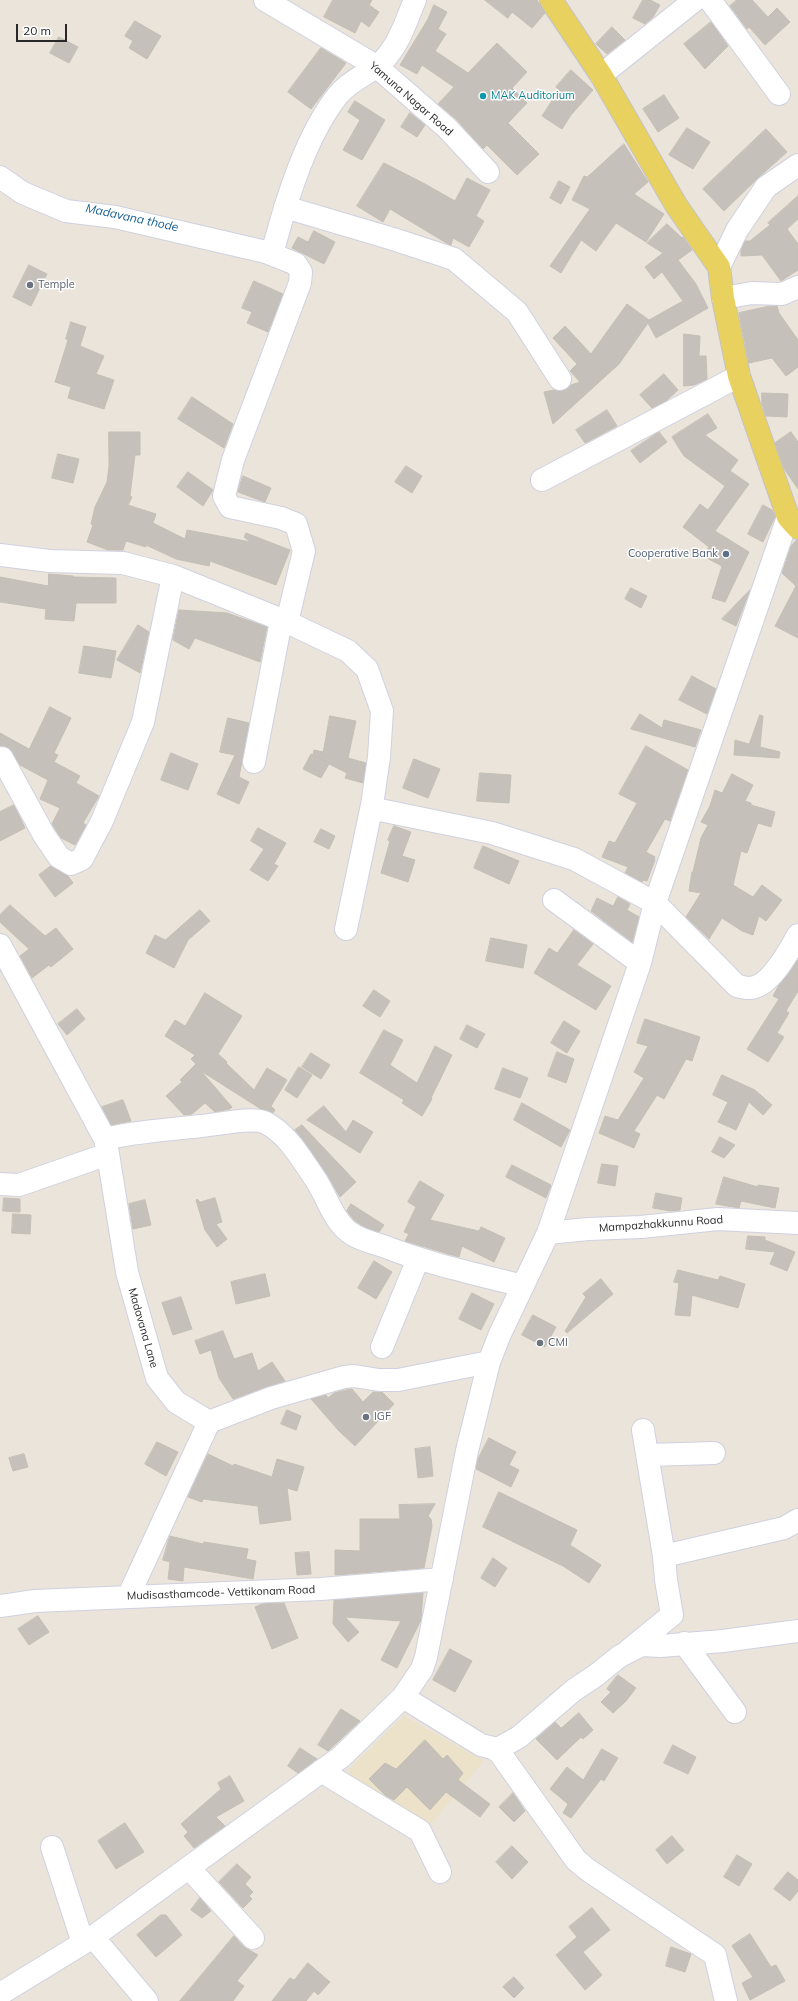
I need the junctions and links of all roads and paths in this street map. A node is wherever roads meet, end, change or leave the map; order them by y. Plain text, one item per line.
1 (265, 0) edge
2 (415, 0) edge
3 (551, 0) edge
4 (695, 0) edge
5 (710, 0) edge
6 (376, 66) junction
7 (601, 75) junction
8 (779, 94) dead end
9 (798, 165) edge
10 (488, 172) dead end
11 (0, 177) edge
12 (285, 207) junction
13 (266, 252) junction
14 (719, 266) junction
15 (798, 287) edge
16 (723, 298) junction
17 (739, 376) junction
18 (560, 379) dead end
19 (542, 480) dead end
20 (793, 523) edge
21 (0, 555) edge
22 (172, 576) junction
23 (284, 622) junction
24 (2, 758) dead end
25 (254, 762) dead end
26 (372, 805) junction
27 (554, 900) dead end
28 (655, 903) junction
29 (346, 929) dead end
30 (797, 940) edge
31 (0, 945) edge
32 (640, 963) junction
33 (107, 1147) junction
34 (0, 1184) edge
35 (798, 1223) edge
36 (548, 1233) junction
37 (418, 1259) junction
38 (523, 1286) junction
39 (382, 1347) dead end
40 (489, 1362) junction
41 (209, 1422) junction
42 (644, 1430) dead end
43 (714, 1453) dead end
44 (648, 1455) junction
45 (798, 1520) edge
46 (664, 1556) junction
47 (442, 1580) junction
48 (128, 1597) junction
49 (0, 1606) edge
50 (798, 1631) edge
51 (684, 1643) junction
52 (625, 1653) junction
53 (403, 1697) junction
54 (735, 1712) dead end
55 (496, 1750) junction
56 (321, 1771) junction
57 (52, 1847) dead end
58 (189, 1868) junction
59 (440, 1872) dead end
60 (253, 1938) dead end
61 (88, 1940) junction
62 (0, 1995) edge
63 (4, 2001) edge
64 (147, 2001) edge
65 (726, 2001) edge

1 - 6 street, Yamuna Nagar Road
2 - 6 street
3 - 7 main road
4 - 7 street
5 - 8 street
6 - 10 street, Yamuna Nagar Road
6 - 12 street
7 - 14 main road
9 - 14 street
11 - 13 street
12 - 13 street
12 - 18 street
13 - 23 street
14 - 16 main road
15 - 16 street
16 - 17 main road
17 - 19 street
17 - 20 main road
20 - 28 street
21 - 22 street
22 - 23 street
22 - 24 street
23 - 25 street
23 - 26 street
26 - 28 street
26 - 29 street
27 - 32 street
28 - 30 street
28 - 32 street
31 - 33 street, Madavana Lane
32 - 36 street
33 - 34 street
33 - 37 street
33 - 41 street, Madavana Lane
35 - 36 street, Mampazhakkunnu Road
36 - 38 street
37 - 38 street
37 - 39 street
38 - 40 street
40 - 41 street
40 - 47 street
41 - 48 street
42 - 44 street
43 - 44 street
44 - 46 street
45 - 46 street
46 - 52 street
47 - 48 street, Mudisasthamcode- Vettikonam Road
47 - 53 street
48 - 49 street, Mudisasthamcode- Vettikonam Road
50 - 51 street
51 - 52 street
51 - 54 street
52 - 55 street
53 - 55 street
53 - 56 street
55 - 65 street
56 - 58 street
56 - 59 street
57 - 61 street
58 - 60 street
58 - 61 street
61 - 62 street
61 - 64 street
62 - 63 street

